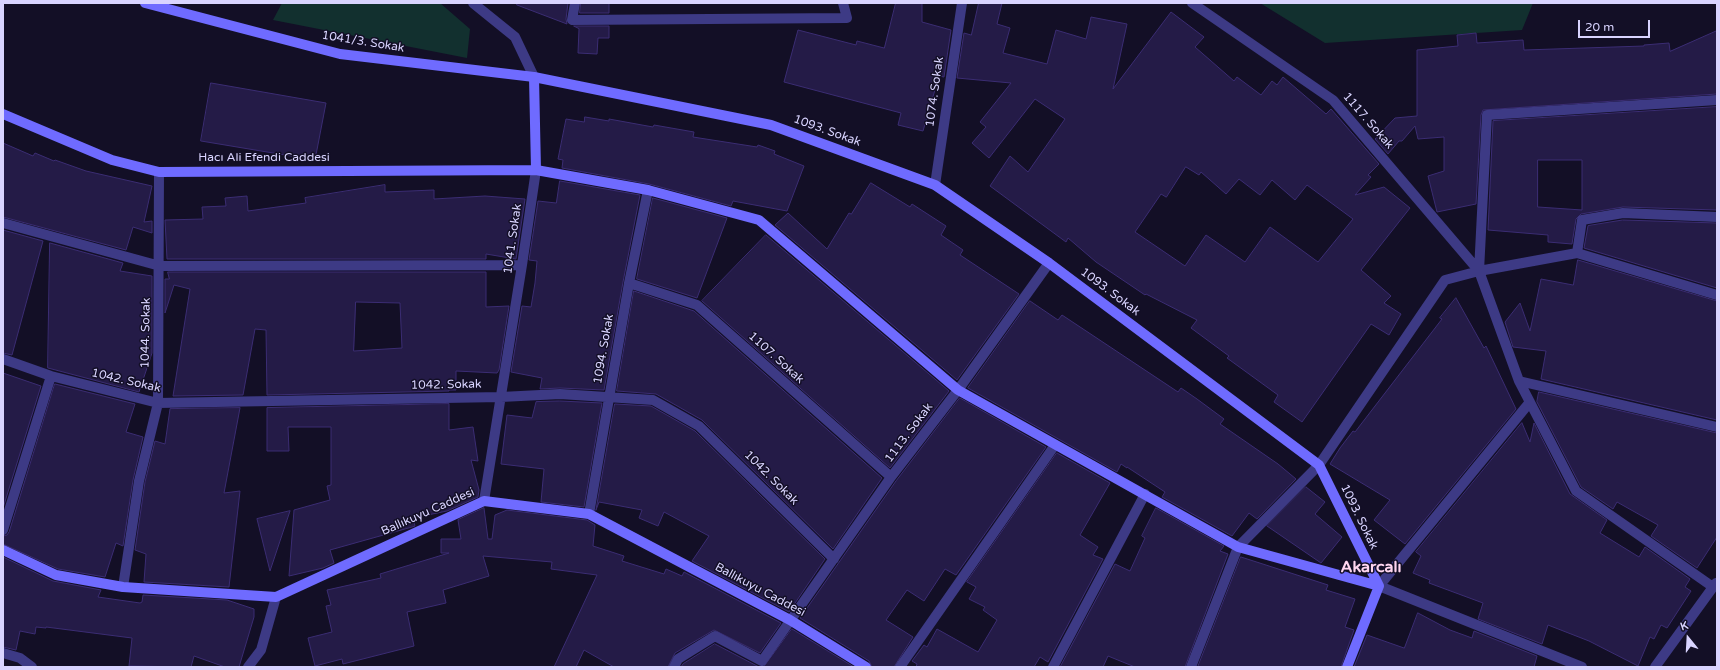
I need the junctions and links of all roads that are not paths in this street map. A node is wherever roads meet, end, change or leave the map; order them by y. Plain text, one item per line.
1 (145, 3) edge
2 (473, 3) edge
3 (575, 3) edge
4 (843, 3) edge
5 (962, 3) edge
6 (1194, 3) edge
7 (534, 77) junction
8 (1717, 100) edge
9 (3, 114) edge
10 (536, 170) junction
11 (159, 172) junction
12 (935, 186) junction
13 (648, 190) junction
14 (1717, 217) edge
15 (3, 223) edge
16 (1577, 253) junction
17 (1049, 263) junction
18 (522, 265) junction
19 (160, 266) junction
20 (1478, 271) junction
21 (629, 283) junction
22 (1717, 295) edge
23 (3, 359) edge
24 (51, 376) junction
25 (1518, 381) junction
26 (958, 390) junction
27 (501, 397) junction
28 (609, 397) junction
29 (1530, 402) junction
30 (158, 404) junction
31 (1717, 427) edge
32 (1055, 445) junction
33 (1319, 464) junction
34 (891, 478) junction
35 (1145, 494) junction
36 (484, 501) junction
37 (589, 514) junction
38 (3, 530) edge
39 (1238, 547) junction
40 (3, 550) edge
41 (834, 559) junction
42 (1715, 584) edge
43 (1379, 586) junction
44 (123, 587) junction
45 (276, 597) junction
46 (790, 620) junction
47 (3, 653) edge
48 (19, 662) edge
49 (32, 667) edge
50 (248, 667) edge
51 (674, 667) edge
52 (866, 667) edge
53 (900, 667) edge
54 (1053, 667) edge
55 (1191, 667) edge
56 (1347, 667) edge
57 (1582, 667) edge
58 (1656, 667) edge

1 - 7 main road, 1041/3. Sokak
2 - 7 street, 1041. Sokak
3 - 4 street
5 - 12 street, 1074. Sokak
6 - 20 street, 1117. Sokak
7 - 10 main road, 1041. Sokak
7 - 12 main road, 1093. Sokak
8 - 20 street
9 - 11 main road, Hacı Ali Efendi Caddesi
10 - 11 main road, Hacı Ali Efendi Caddesi
10 - 13 main road
10 - 18 street, 1041. Sokak
11 - 19 street, 1044. Sokak
12 - 17 main road, 1093. Sokak
13 - 21 street, 1094. Sokak
13 - 26 main road
14 - 16 street
15 - 19 street
16 - 20 street
16 - 22 street
17 - 26 street, 1113. Sokak
17 - 33 main road, 1093. Sokak
18 - 19 street
18 - 27 street, 1041. Sokak
19 - 30 street, 1044. Sokak
20 - 25 street
20 - 33 street
21 - 28 street, 1094. Sokak
21 - 34 street, 1107. Sokak
23 - 24 street, 1042. Sokak
24 - 30 street, 1042. Sokak
24 - 38 street
25 - 29 street
25 - 31 street
26 - 32 main road
26 - 34 street, 1113. Sokak
27 - 28 street, 1042. Sokak
27 - 30 street, 1042. Sokak
27 - 36 street, 1041. Sokak
28 - 37 street, 1094. Sokak
28 - 41 street, 1042. Sokak
29 - 42 street
29 - 43 street
30 - 44 street, 1044. Sokak
32 - 35 main road
32 - 53 street
33 - 39 street
33 - 43 main road, 1093. Sokak
34 - 41 street, 1113. Sokak
35 - 39 main road
35 - 54 street
36 - 37 main road, Ballıkuyu Caddesi
36 - 45 main road, Ballıkuyu Caddesi
37 - 46 main road, Ballıkuyu Caddesi
39 - 43 main road
39 - 55 street
40 - 44 main road, Ballıkuyu Caddesi
41 - 46 street, 1113. Sokak
42 - 58 street
43 - 56 main road
43 - 57 street
44 - 45 main road, Ballıkuyu Caddesi
45 - 50 street
46 - 51 street, 1113. Sokak
46 - 52 main road, Ballıkuyu Caddesi
47 - 48 street
48 - 49 street

